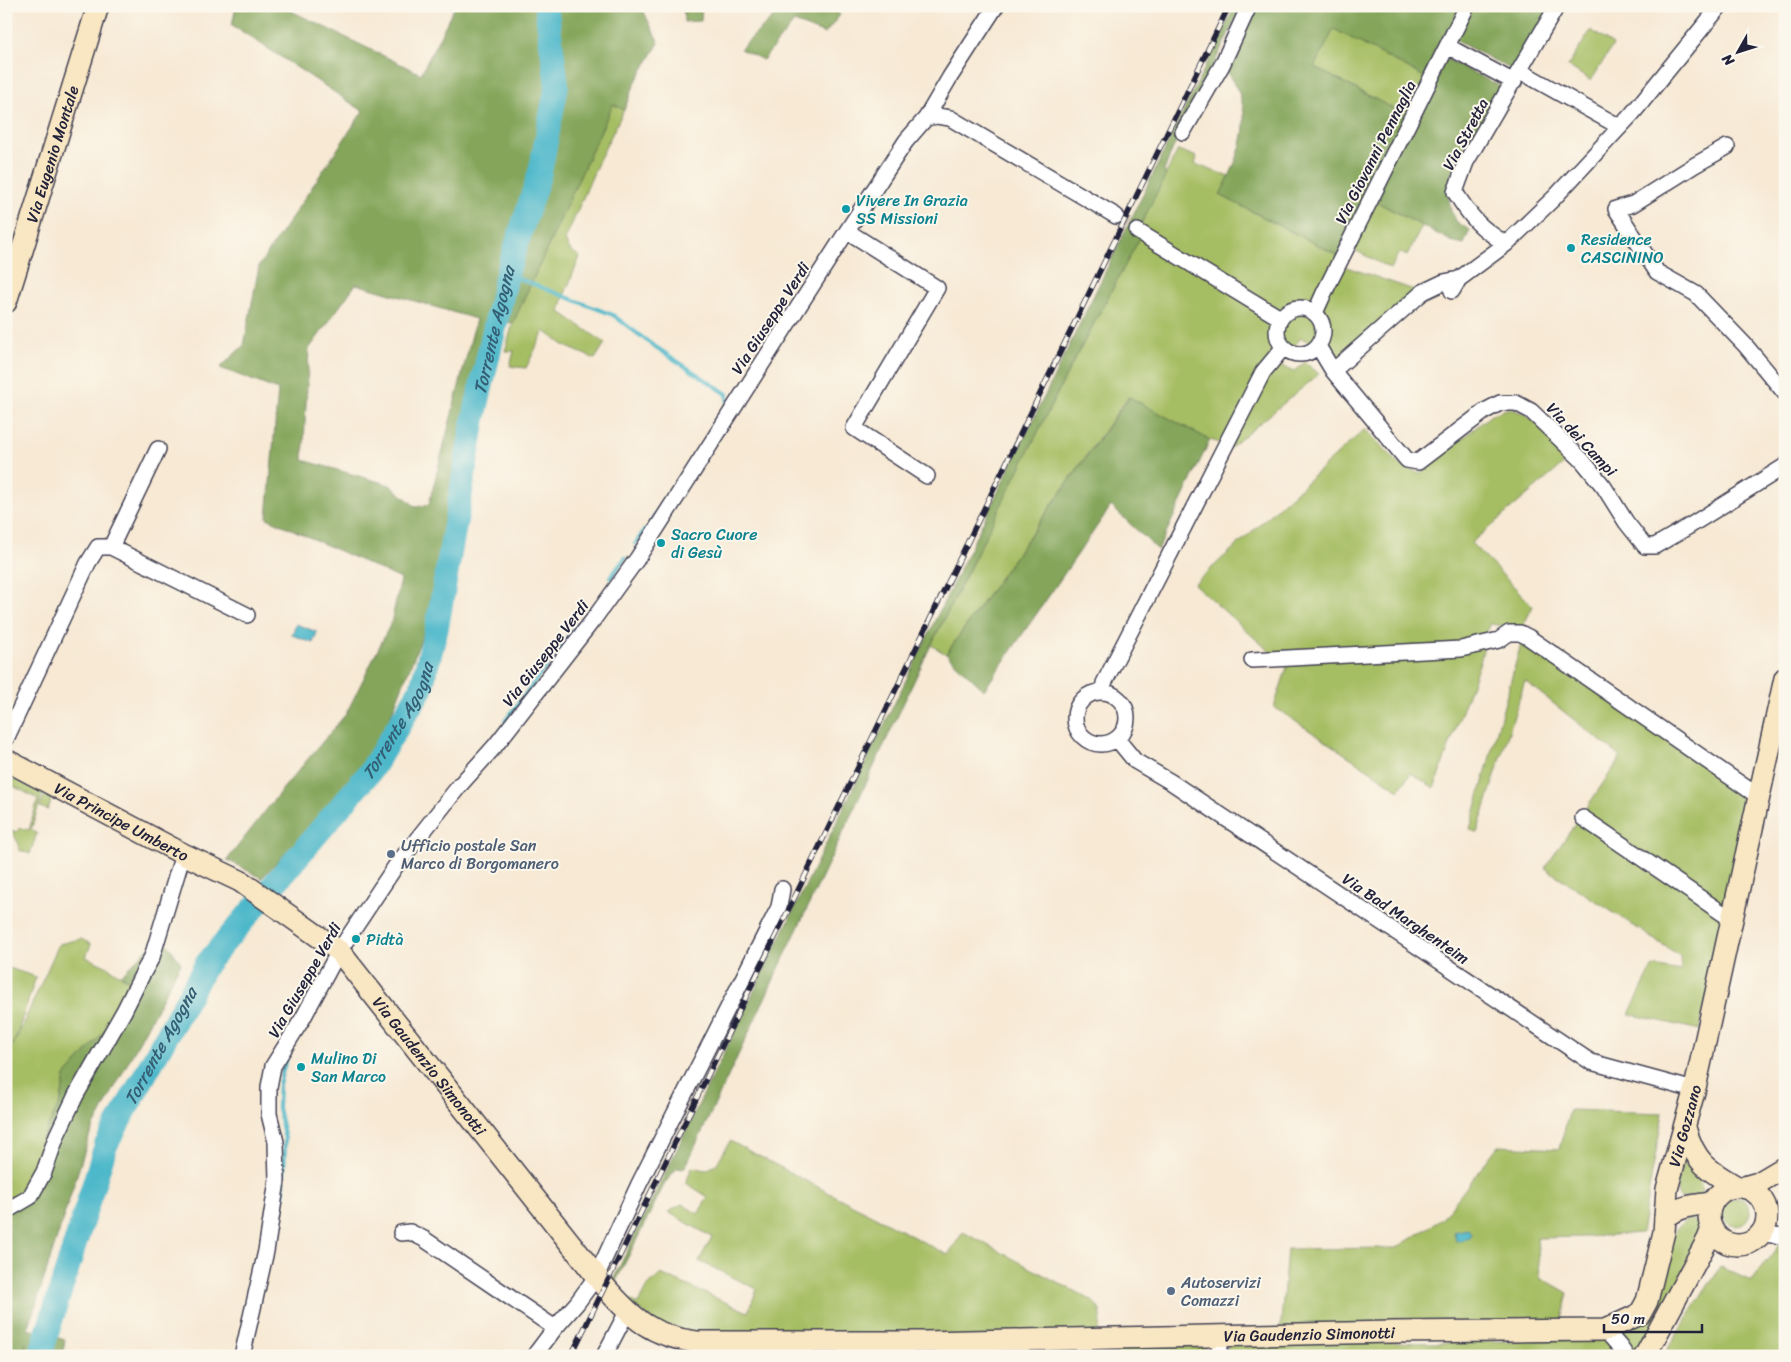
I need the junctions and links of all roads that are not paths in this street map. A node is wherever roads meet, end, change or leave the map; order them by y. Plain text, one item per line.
1 (98, 6) edge
2 (996, 6) edge
3 (1249, 6) edge
4 (1467, 6) edge
5 (1556, 6) edge
6 (1720, 6) edge
7 (1447, 46) junction
8 (1517, 76) junction
9 (926, 118) junction
10 (1620, 127) junction
11 (1183, 132) dead end
12 (1727, 147) dead end
13 (1116, 216) tunnel mouth
14 (847, 231) junction
15 (1140, 232) tunnel mouth
16 (1506, 244) junction
17 (6, 302) edge
18 (1315, 313) junction
19 (1280, 318) junction
20 (1318, 346) junction
21 (1283, 348) junction
22 (1333, 371) junction
23 (1785, 393) edge
24 (158, 449) dead end
25 (1785, 466) edge
26 (927, 476) dead end
27 (110, 547) junction
28 (247, 615) dead end
29 (1252, 660) dead end
30 (1785, 678) edge
31 (1103, 692) junction
32 (6, 739) edge
33 (1117, 739) junction
34 (6, 760) edge
35 (1758, 796) junction
36 (1583, 818) dead end
37 (183, 854) junction
38 (240, 881) joint
39 (782, 889) dead end
40 (1731, 919) junction
41 (339, 951) junction
42 (1694, 1090) junction
43 (1685, 1128) junction
44 (1785, 1167) edge
45 (1785, 1181) edge
46 (1740, 1187) junction
47 (1764, 1203) junction
48 (1712, 1211) junction
49 (6, 1212) edge
50 (1665, 1225) junction
51 (401, 1233) dead end
52 (1761, 1234) junction
53 (1785, 1236) edge
54 (1727, 1242) junction
55 (596, 1276) junction
56 (1686, 1279) junction
57 (627, 1312) junction
58 (1625, 1322) joint
59 (555, 1328) junction
60 (1605, 1330) junction
61 (1220, 1346) edge
62 (242, 1356) edge
63 (534, 1356) edge
64 (604, 1356) edge
65 (1626, 1356) edge
66 (1646, 1356) edge

1 - 17 street, Via Eugenio Montale
2 - 9 street, Via Giuseppe Verdi
3 - 11 street
4 - 7 street, Via Giovanni Pennaglia
5 - 8 street, Via Stretta
6 - 10 street
7 - 8 street
7 - 18 street, Via Giovanni Pennaglia
8 - 10 street
8 - 16 street, Via Stretta
9 - 13 street
9 - 14 street, Via Giuseppe Verdi
10 - 16 street
12 - 23 street
14 - 26 street
14 - 41 street, Via Giuseppe Verdi
15 - 19 street
16 - 22 street
18 - 19 street
18 - 20 street
19 - 21 street
20 - 21 street
20 - 22 street, Via dei Campi
21 - 31 street
22 - 25 street, Via dei Campi
24 - 27 street
27 - 28 street
27 - 32 street
29 - 35 street
30 - 35 street, Via Gozzano
31 - 33 street
31 - 33 street
33 - 42 street, Via Bad Marghenteim
34 - 37 street, Via Principe Umberto
35 - 40 street, Via Gozzano
36 - 40 street
37 - 38 street, Via Principe Umberto
37 - 49 street
38 - 41 street, Via Gaudenzio Simonotti
39 - 55 street
40 - 42 street, Via Gozzano
41 - 55 street, Via Gaudenzio Simonotti
41 - 62 street, Via Giuseppe Verdi
42 - 43 street, Via Gozzano
43 - 46 street
43 - 48 street
43 - 50 street, Via Gozzano
44 - 46 street
45 - 47 street
46 - 47 street
46 - 48 street
47 - 52 street
48 - 50 street
48 - 54 street
48 - 56 street
50 - 58 street, Via Gozzano
51 - 59 street
52 - 53 street
52 - 54 street
54 - 56 street
55 - 57 street, Via Gaudenzio Simonotti
55 - 59 street
56 - 66 street
57 - 61 street, Via Gaudenzio Simonotti
57 - 64 street
58 - 60 street, Via Gaudenzio Simonotti
59 - 63 street
60 - 61 street, Via Gaudenzio Simonotti
60 - 65 street

